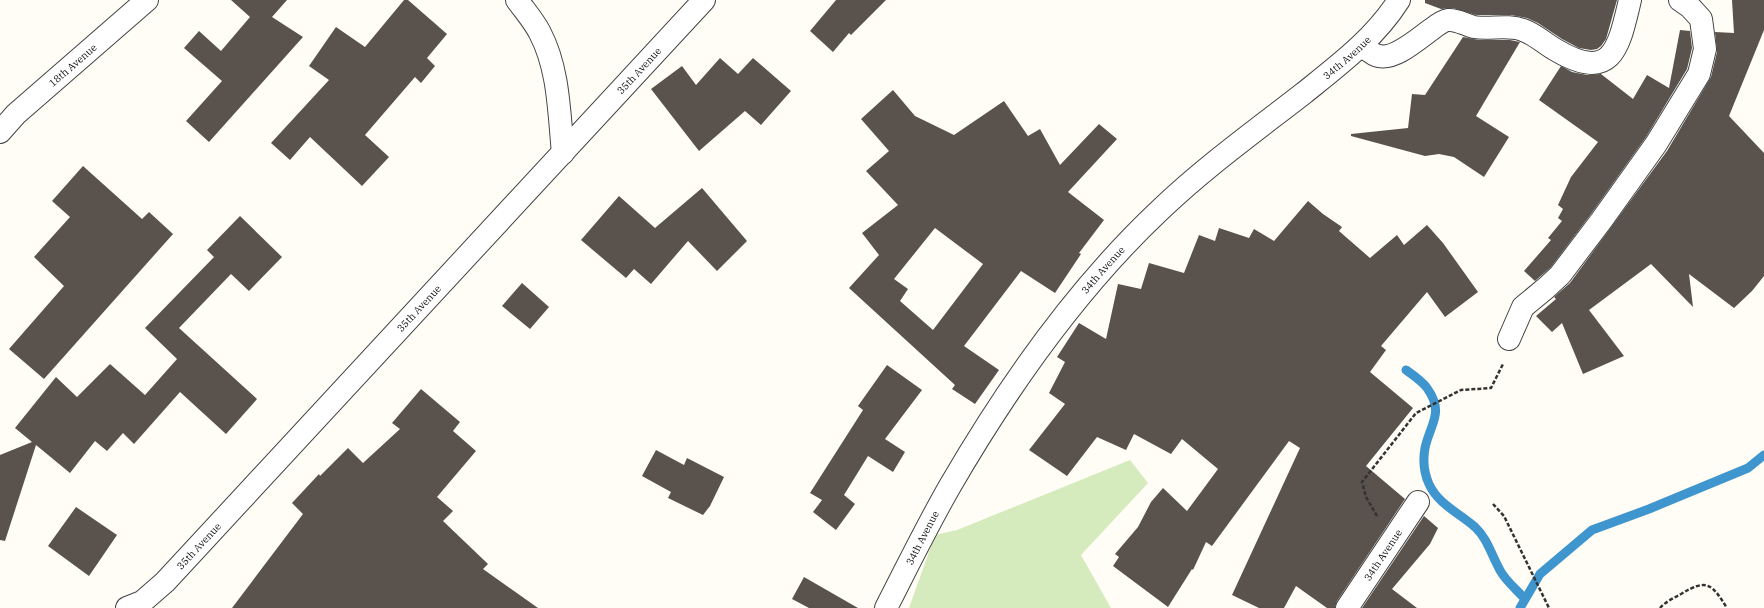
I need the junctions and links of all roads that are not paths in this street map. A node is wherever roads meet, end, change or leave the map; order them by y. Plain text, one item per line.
1 (147, 0) edge
2 (517, 0) edge
3 (704, 0) edge
4 (1399, 0) edge
5 (1630, 0) edge
6 (1680, 0) edge
7 (1362, 45) junction
8 (0, 132) edge
9 (563, 153) junction
10 (1509, 339) road end
11 (1418, 502) dead end
12 (128, 608) edge
13 (886, 608) edge
14 (1347, 608) edge

1 - 8 street, 18th Avenue
2 - 9 street
3 - 9 street, 35th Avenue
4 - 7 street, 34th Avenue
5 - 7 street
6 - 10 street
7 - 13 street, 34th Avenue
9 - 12 street, 35th Avenue
11 - 14 street, 34th Avenue

